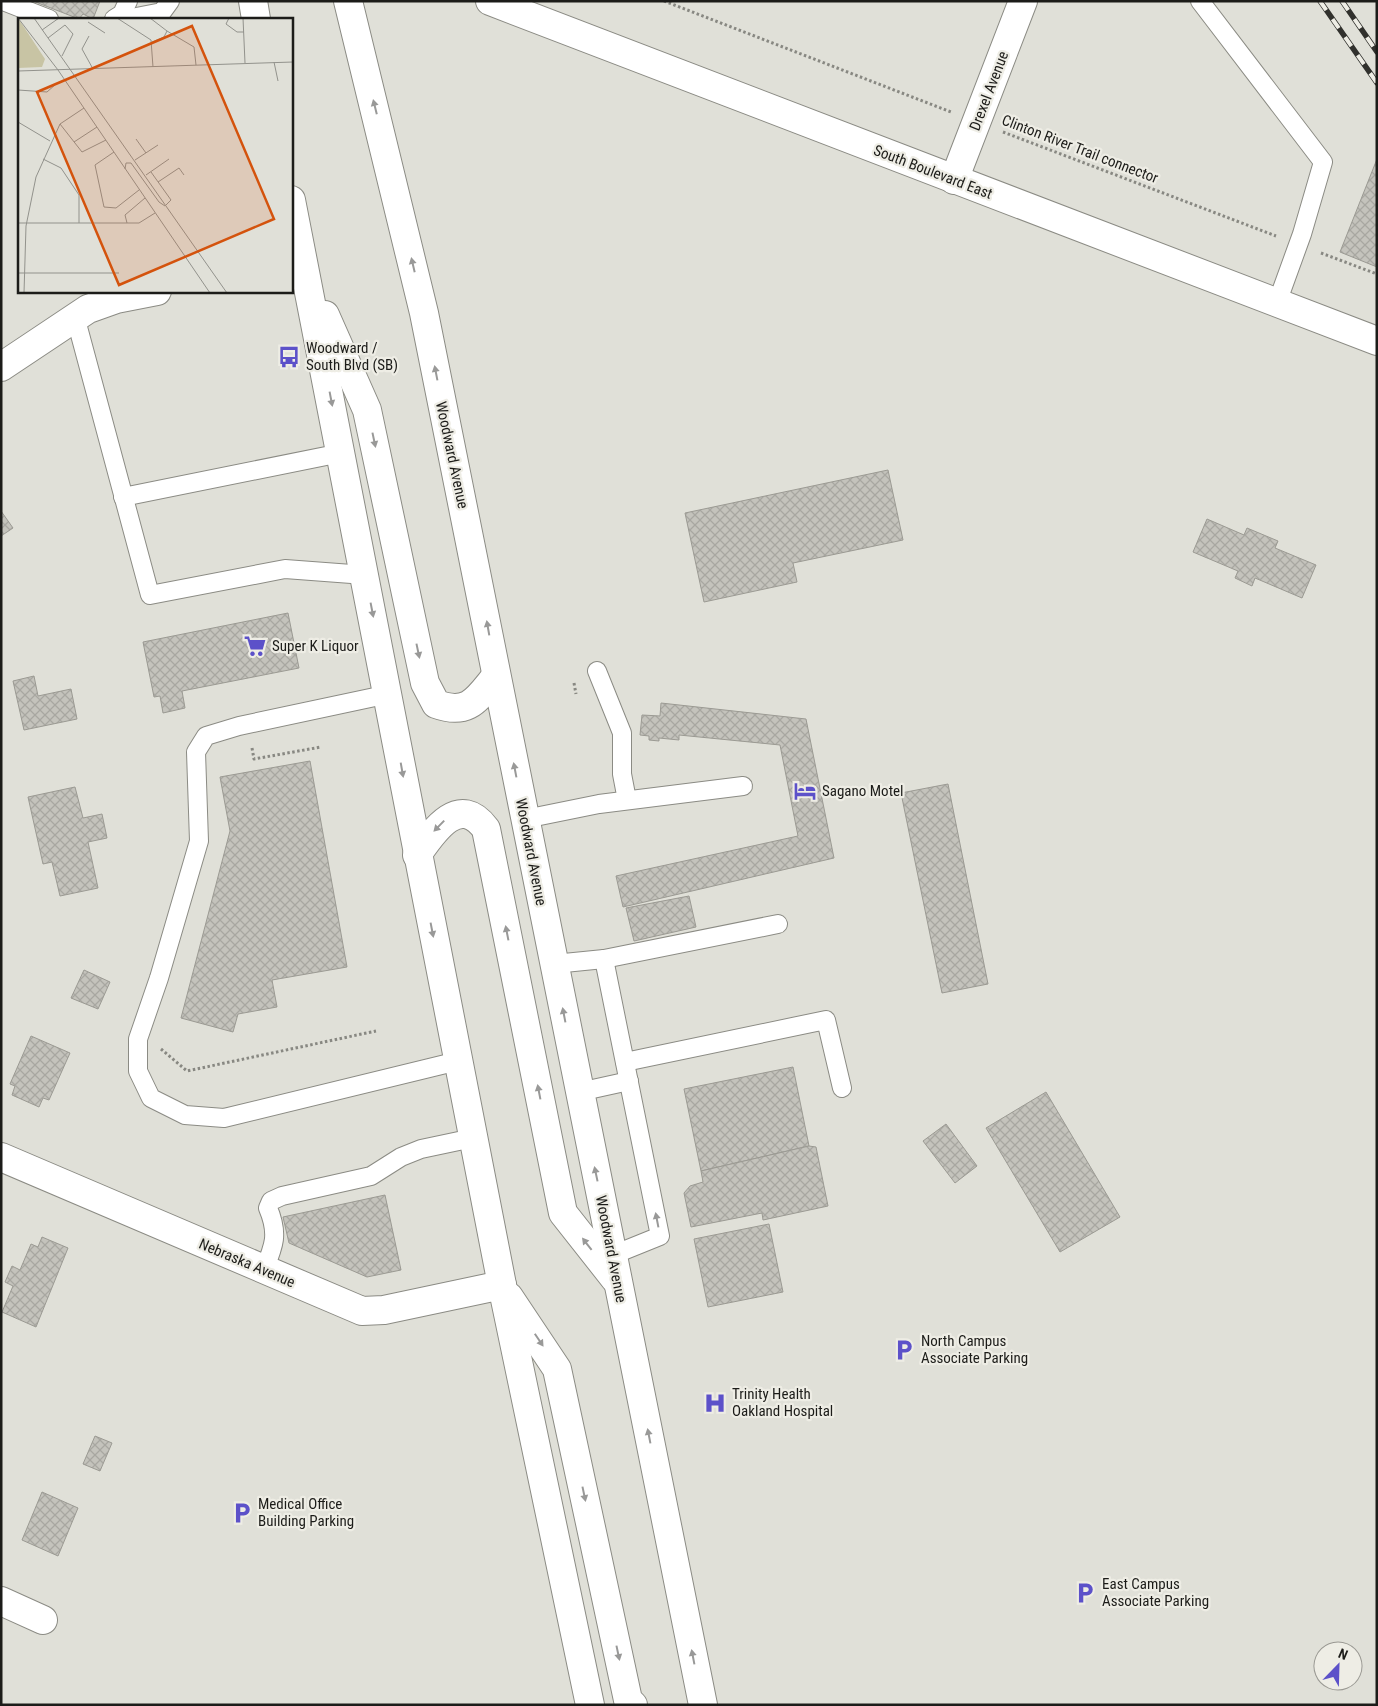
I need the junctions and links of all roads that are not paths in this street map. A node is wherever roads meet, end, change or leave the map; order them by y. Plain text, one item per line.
1 (3, 1) edge
2 (128, 1) edge
3 (170, 1) edge
4 (253, 1) edge
5 (348, 1) edge
6 (1022, 1) edge
7 (1200, 1) edge
8 (496, 3) edge
9 (46, 18) edge
10 (116, 18) edge
11 (131, 18) edge
12 (256, 18) edge
13 (954, 180) junction
14 (292, 211) edge
15 (297, 267) edge
16 (152, 292) edge
17 (1277, 303) junction
18 (75, 316) junction
19 (1377, 341) edge
20 (1, 367) edge
21 (341, 453) junction
22 (123, 497) junction
23 (365, 575) junction
24 (597, 671) dead end
25 (496, 676) junction
26 (389, 694) junction
27 (743, 786) dead end
28 (627, 800) junction
29 (525, 819) junction
30 (417, 855) junction
31 (778, 924) dead end
32 (604, 959) junction
33 (554, 964) junction
34 (458, 1061) junction
35 (625, 1062) junction
36 (629, 1081) junction
37 (842, 1088) dead end
38 (579, 1092) junction
39 (473, 1138) junction
40 (1, 1157) edge
41 (613, 1256) junction
42 (264, 1270) junction
43 (617, 1282) junction
44 (502, 1286) junction
45 (1, 1602) edge
46 (43, 1620) dead end
47 (698, 1699) edge
48 (590, 1705) edge
49 (633, 1705) edge

1 - 9 lane
2 - 10 lane
3 - 11 lane
4 - 12 main road
25 -> 5 main road, Woodward Avenue
6 - 13 main road, Drexel Avenue
7 - 17 lane
8 - 13 main road, South Boulevard East
13 - 17 main road, South Boulevard East
14 - 15 main road
15 -> 21 main road
15 -> 25 main road
16 - 18 main road
17 - 19 main road, South Boulevard East
18 - 20 main road
18 - 22 lane
21 - 22 lane
21 - 23 main road
22 - 23 lane
23 -> 26 main road
24 - 28 lane
29 -> 25 main road, Woodward Avenue
26 -> 30 main road
26 - 34 lane
27 - 28 lane
28 - 29 lane
29 - 33 main road, Woodward Avenue
30 -> 34 main road
43 -> 30 main road
31 - 32 lane
32 - 33 lane
32 - 35 lane
38 -> 33 main road, Woodward Avenue
34 - 39 main road
35 - 36 lane
35 - 37 lane
36 - 38 lane
41 -> 36 lane
41 -> 38 main road, Woodward Avenue
39 - 42 lane
39 - 44 main road
40 - 42 main road, Nebraska Avenue
41 - 43 main road, Woodward Avenue
42 - 44 main road, Nebraska Avenue
47 -> 43 main road, Woodward Avenue
44 - 48 main road
44 -> 49 main road
45 - 46 main road

